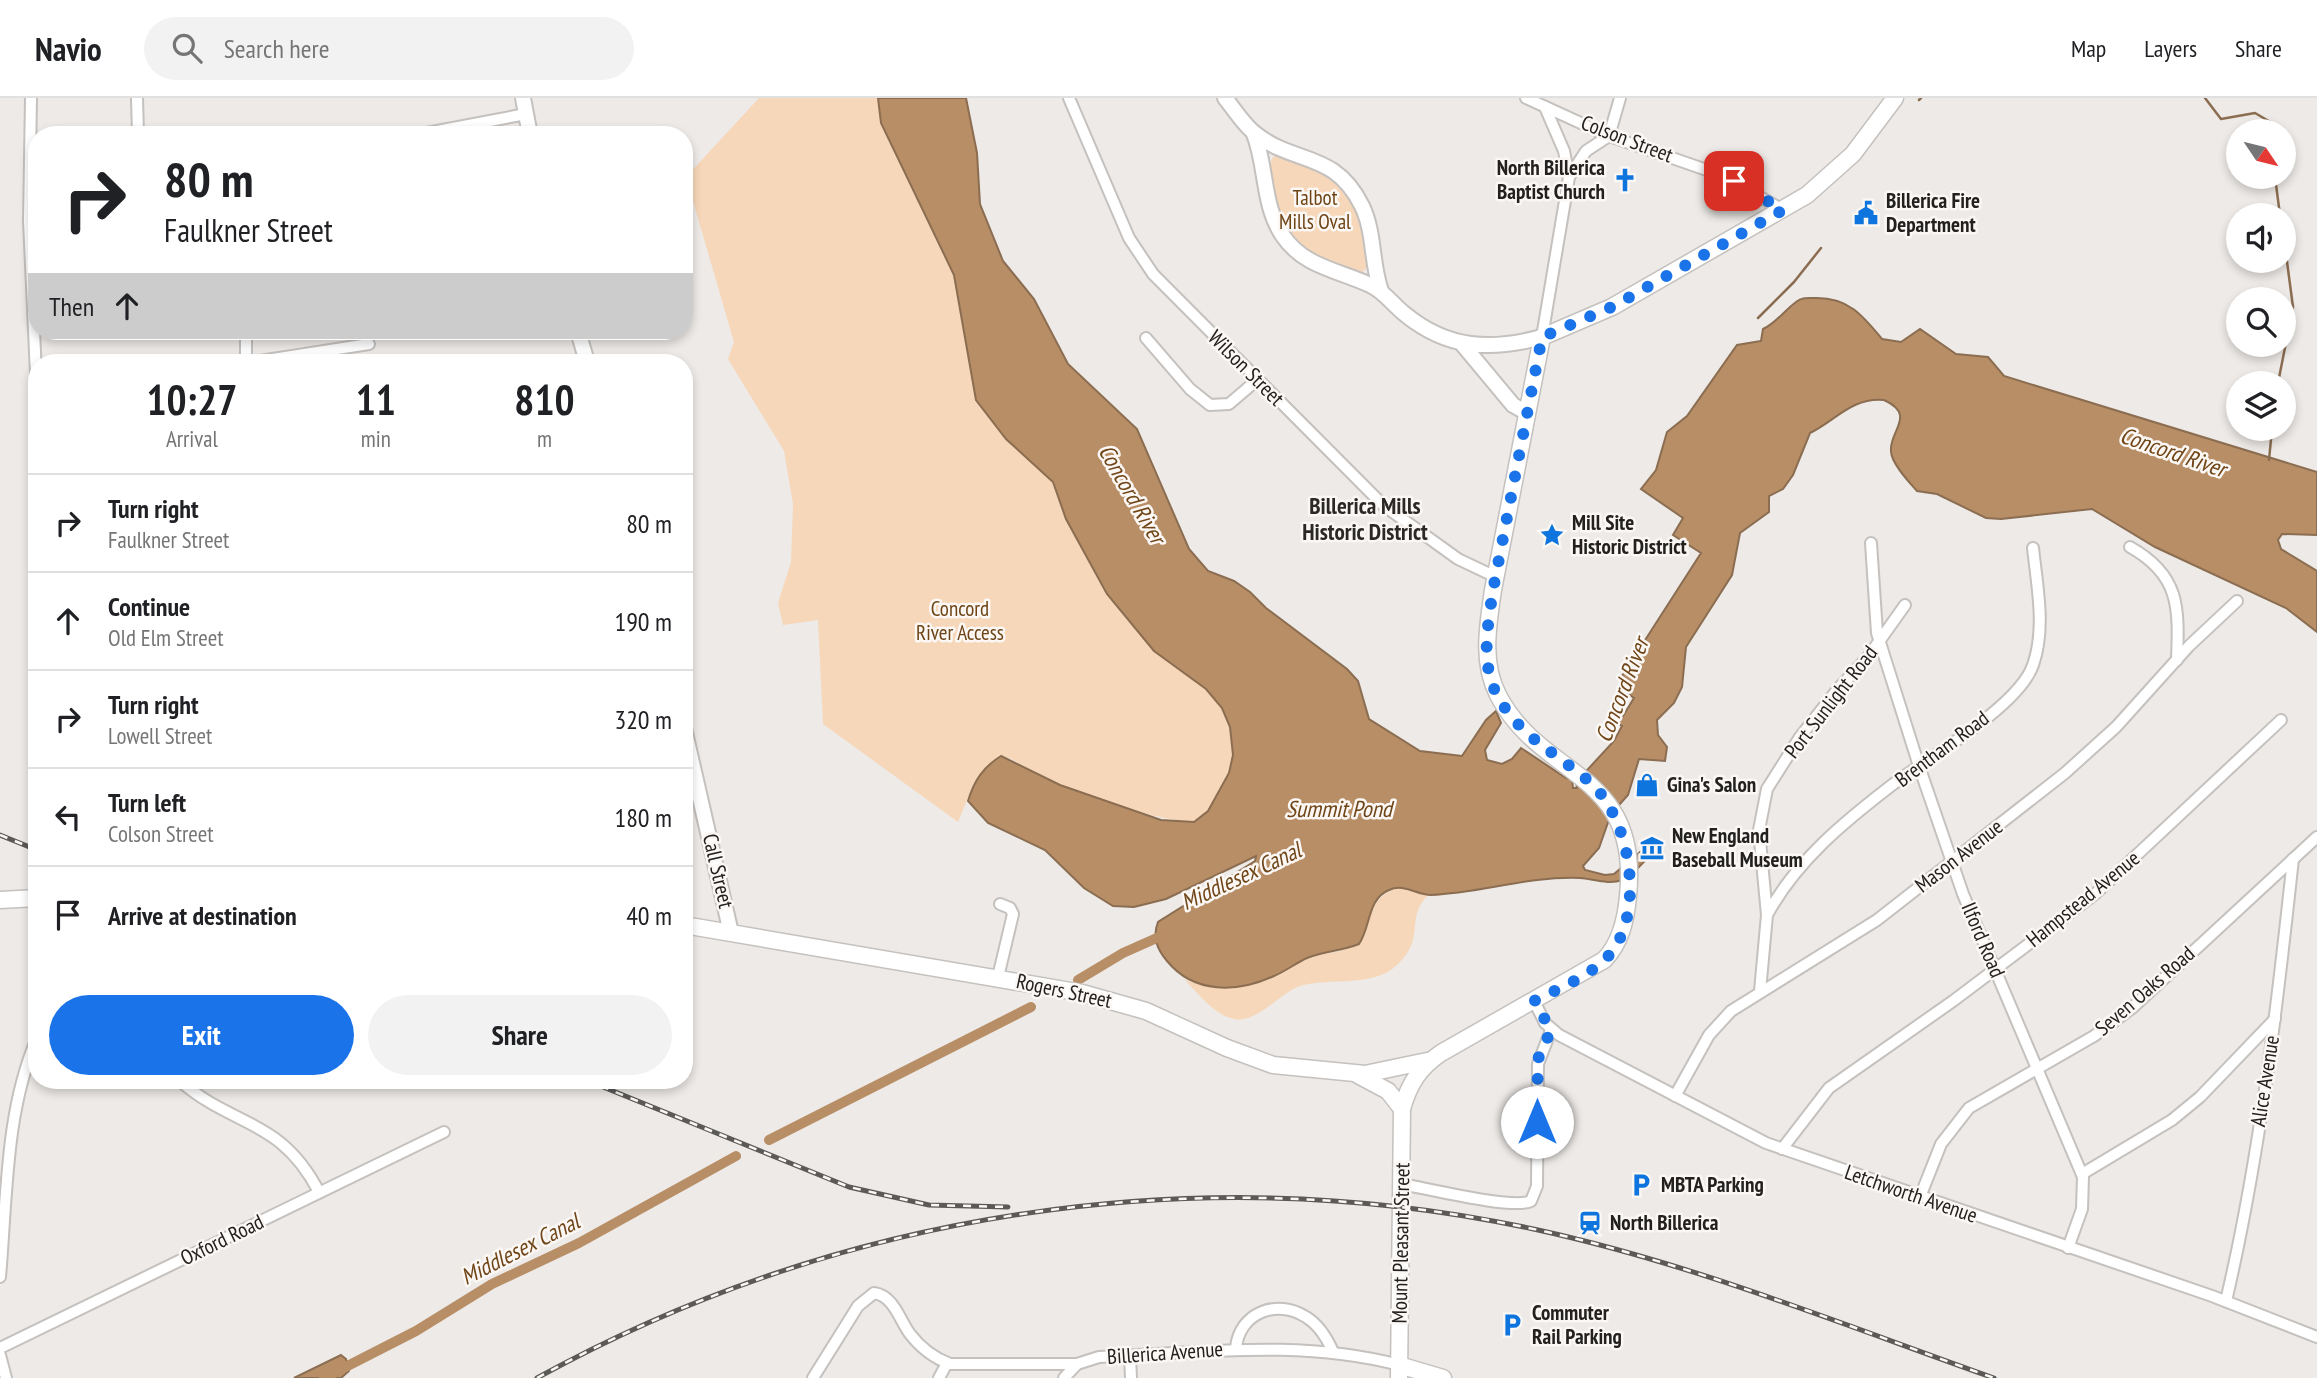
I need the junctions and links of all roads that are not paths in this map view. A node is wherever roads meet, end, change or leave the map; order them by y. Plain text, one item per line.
1 (31, 98) edge
2 (137, 98) edge
3 (523, 98) edge
4 (1069, 98) edge
5 (1225, 98) edge
6 (1526, 98) edge
7 (1620, 98) edge
8 (1895, 98) edge
9 (1545, 107) junction
10 (526, 114) junction
11 (31, 126) edge
12 (138, 126) edge
13 (463, 126) edge
14 (528, 126) edge
15 (1254, 134) junction
16 (1609, 136) junction
17 (1569, 177) junction
18 (1783, 210) junction
19 (1381, 291) junction
20 (1542, 337) junction
21 (1146, 338) dead end
22 (369, 344) dead end
23 (1463, 345) junction
24 (305, 354) edge
25 (1257, 380) junction
26 (1527, 413) junction
27 (1871, 543) dead end
28 (2130, 547) dead end
29 (2033, 548) dead end
30 (1496, 577) junction
31 (2237, 601) dead end
32 (1905, 605) dead end
33 (1879, 641) junction
34 (2177, 660) junction
35 (2281, 719) dead end
36 (693, 766) edge
37 (1919, 766) junction
38 (2317, 837) edge
39 (2293, 859) junction
40 (1951, 861) junction
41 (28, 898) edge
42 (0, 900) edge
43 (1000, 904) dead end
44 (1767, 915) junction
45 (693, 927) edge
46 (731, 933) junction
47 (1995, 970) junction
48 (998, 977) junction
49 (1760, 991) junction
50 (1534, 1001) junction
51 (2275, 1019) junction
52 (1551, 1030) junction
53 (1433, 1058) junction
54 (28, 1067) edge
55 (2037, 1068) junction
56 (1356, 1074) junction
57 (192, 1089) edge
58 (1675, 1096) junction
59 (1402, 1109) junction
60 (444, 1132) dead end
61 (1782, 1149) junction
62 (2082, 1174) junction
63 (1401, 1184) junction
64 (319, 1192) junction
65 (1920, 1197) junction
66 (2, 1231) edge
67 (2068, 1248) junction
68 (0, 1277) edge
69 (2226, 1301) junction
70 (2317, 1337) edge
71 (0, 1348) edge
72 (1236, 1348) junction
73 (1333, 1352) junction
74 (0, 1355) edge
75 (1130, 1356) junction
76 (947, 1363) junction
77 (1077, 1364) junction
78 (1399, 1371) edge
79 (6, 1378) edge
80 (813, 1378) edge
81 (939, 1378) edge
82 (1064, 1378) edge
83 (1131, 1378) edge
84 (1443, 1378) edge

1 - 11 street
2 - 12 street
3 - 10 street
4 - 25 street, Wilson Street
5 - 15 street
6 - 9 street, Colson Street
7 - 16 street
8 - 18 main road
9 - 16 street, Colson Street
9 - 17 street, Colson Street
10 - 13 street
10 - 14 street
15 - 19 street
15 - 19 street
16 - 17 street
16 - 18 street, Colson Street
17 - 20 street
18 - 20 main road
19 - 23 street
20 - 23 street
20 - 26 main road
21 - 25 street
22 - 24 street
23 - 26 street
25 - 30 street, Wilson Street
26 - 30 main road
27 - 33 street, Ilford Road
28 - 34 street
29 - 37 street, Brentham Road
30 - 50 main road
31 - 34 street, Mason Avenue
32 - 33 street, Port Sunlight Road
33 - 37 street, Ilford Road
33 - 44 street, Port Sunlight Road
34 - 40 street, Mason Avenue
35 - 47 street, Hampstead Avenue
36 - 46 street, Call Street
37 - 40 street, Ilford Road
37 - 44 street, Brentham Road
38 - 39 street, Seven Oaks Road
39 - 51 street, Alice Avenue
39 - 55 street, Seven Oaks Road
40 - 47 street, Ilford Road
40 - 49 street, Mason Avenue
41 - 42 main road
43 - 48 street
44 - 49 street, Port Sunlight Road
45 - 46 main road, Rogers Street
46 - 48 main road, Rogers Street
47 - 55 street, Ilford Road
47 - 61 street, Hampstead Avenue
48 - 56 main road, Rogers Street
49 - 58 street, Mason Avenue
50 - 52 street
50 - 53 main road
51 - 62 street
51 - 69 street, Alice Avenue
52 - 58 street, Letchworth Avenue
52 - 63 street
53 - 56 main road, Rogers Street
53 - 59 main road, Mount Pleasant Street
54 - 66 street
55 - 62 street, Ilford Road
55 - 65 street, Seven Oaks Road
56 - 59 main road
57 - 64 street
58 - 61 street, Letchworth Avenue
59 - 63 main road, Mount Pleasant Street
60 - 64 street, Oxford Road
61 - 65 street, Letchworth Avenue
62 - 67 street, Ilford Road
63 - 78 main road, Mount Pleasant Street
64 - 71 street, Oxford Road
65 - 67 street, Letchworth Avenue
66 - 68 street
67 - 69 street, Letchworth Avenue
69 - 70 street, Letchworth Avenue
72 - 73 street, Billerica Avenue
72 - 73 street
72 - 75 street, Billerica Avenue
73 - 78 street, Billerica Avenue
74 - 79 street
75 - 77 street, Billerica Avenue
75 - 83 street
76 - 77 street, Billerica Avenue
76 - 80 street
76 - 81 street
77 - 82 street
78 - 84 main road, Billerica Avenue

